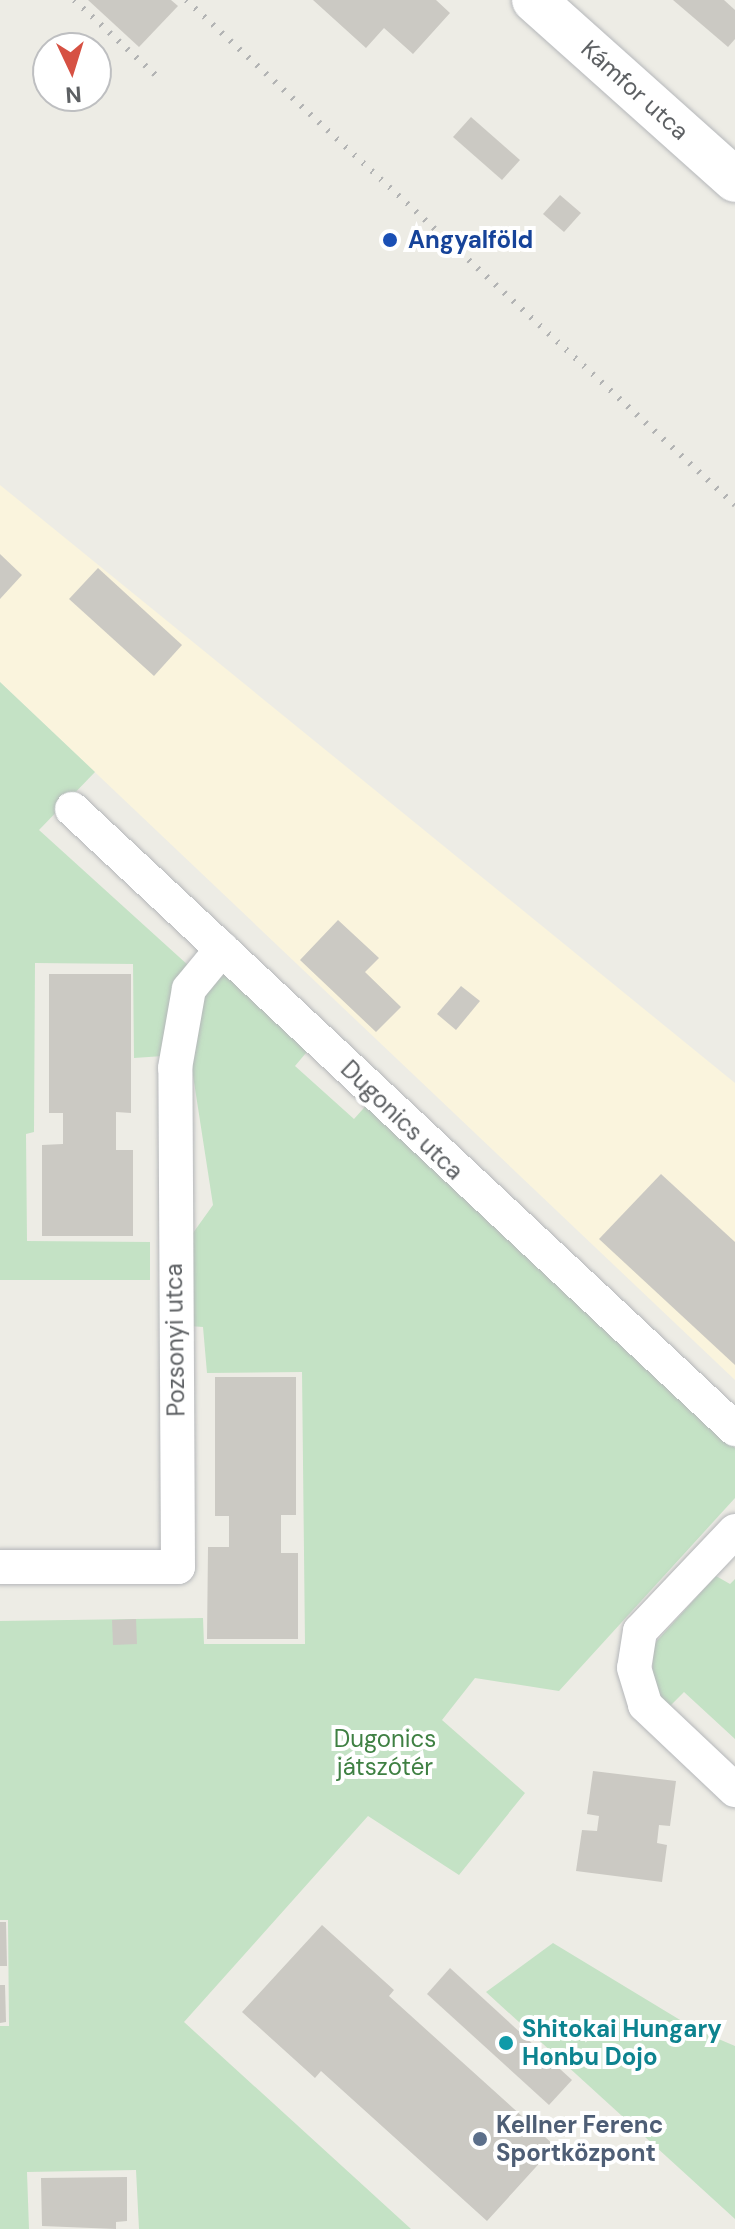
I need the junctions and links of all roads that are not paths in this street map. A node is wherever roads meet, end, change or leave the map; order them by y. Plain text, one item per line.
1 (551, 6) edge
2 (735, 180) edge
3 (72, 809) dead end
4 (222, 949) junction
5 (735, 1429) edge
6 (735, 1531) edge
7 (0, 1567) edge
8 (735, 1790) edge

1 - 2 street, Kámfor utca
3 - 4 street, Dugonics utca
4 - 5 street, Dugonics utca
4 - 7 street, Pozsonyi utca
6 - 8 street

